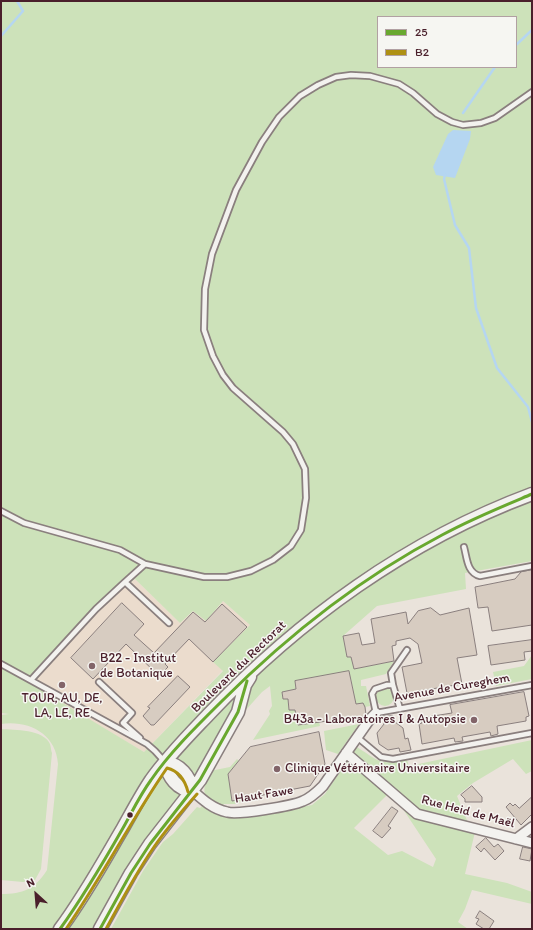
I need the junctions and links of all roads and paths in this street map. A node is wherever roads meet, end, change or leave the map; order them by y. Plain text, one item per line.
1 (532, 92) edge
2 (532, 494) edge
3 (1, 511) edge
4 (464, 547) dead end
5 (146, 564) junction
6 (532, 566) edge
7 (125, 582) junction
8 (169, 623) dead end
9 (407, 650) dead end
10 (266, 657) junction
11 (1, 664) edge
12 (31, 680) junction
13 (99, 682) dead end
14 (393, 685) junction
15 (532, 685) edge
16 (400, 709) junction
17 (376, 713) junction
18 (532, 732) edge
19 (357, 737) junction
20 (147, 744) junction
21 (346, 752) junction
22 (165, 762) junction
23 (193, 791) junction
24 (532, 827) edge
25 (516, 839) junction
26 (532, 843) edge
27 (60, 929) edge
28 (100, 929) edge

1 - 5 lane
2 - 10 main road, Boulevard du Rectorat
3 - 5 lane
4 - 6 lane
5 - 7 lane
7 - 8 lane
7 - 12 lane
9 - 14 lane
10 - 22 main road, Boulevard du Rectorat
10 - 23 main road
11 - 12 lane
12 - 20 lane
13 - 20 lane
14 - 16 lane
14 - 17 lane
15 - 16 lane, Avenue de Cureghem
16 - 17 lane, Avenue de Cureghem
17 - 19 street, Haut Fawe
18 - 19 lane
19 - 21 street, Haut Fawe
20 - 22 lane
21 - 23 street, Haut Fawe
21 - 25 street, Rue Heid de Maël
22 - 23 main road
22 - 27 main road, Boulevard du Rectorat
23 - 28 main road
24 - 25 street
25 - 26 street, Rue Heid de Maël

